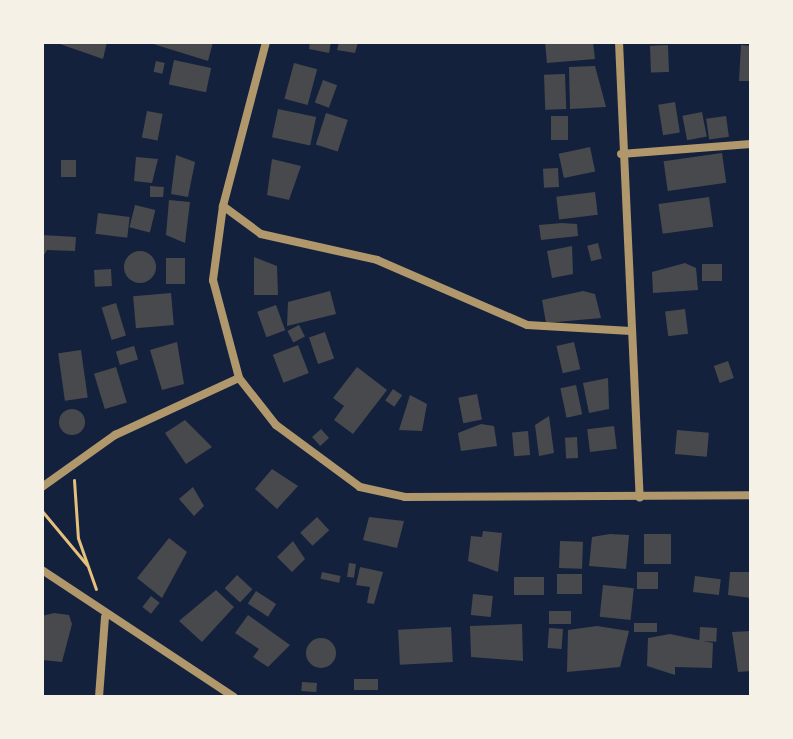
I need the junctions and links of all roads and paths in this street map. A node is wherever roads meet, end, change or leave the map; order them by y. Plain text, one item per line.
1 (266, 42) edge
2 (619, 42) edge
3 (751, 144) edge
4 (621, 154) junction
5 (223, 206) junction
6 (631, 331) junction
7 (239, 378) junction
8 (73, 466) junction
9 (42, 487) edge
10 (751, 495) edge
11 (640, 498) junction
12 (42, 511) edge
13 (89, 568) junction
14 (42, 570) edge
15 (91, 606) junction
16 (105, 617) junction
17 (99, 697) edge
18 (234, 697) edge

1 - 5 street
2 - 4 street
3 - 4 street
4 - 6 street
5 - 6 street
5 - 7 street
6 - 11 street
7 - 8 street
7 - 11 street
8 - 9 street
8 - 13 path
10 - 11 street
12 - 13 path
13 - 15 path
14 - 15 street
15 - 16 street
16 - 17 street
16 - 18 street

